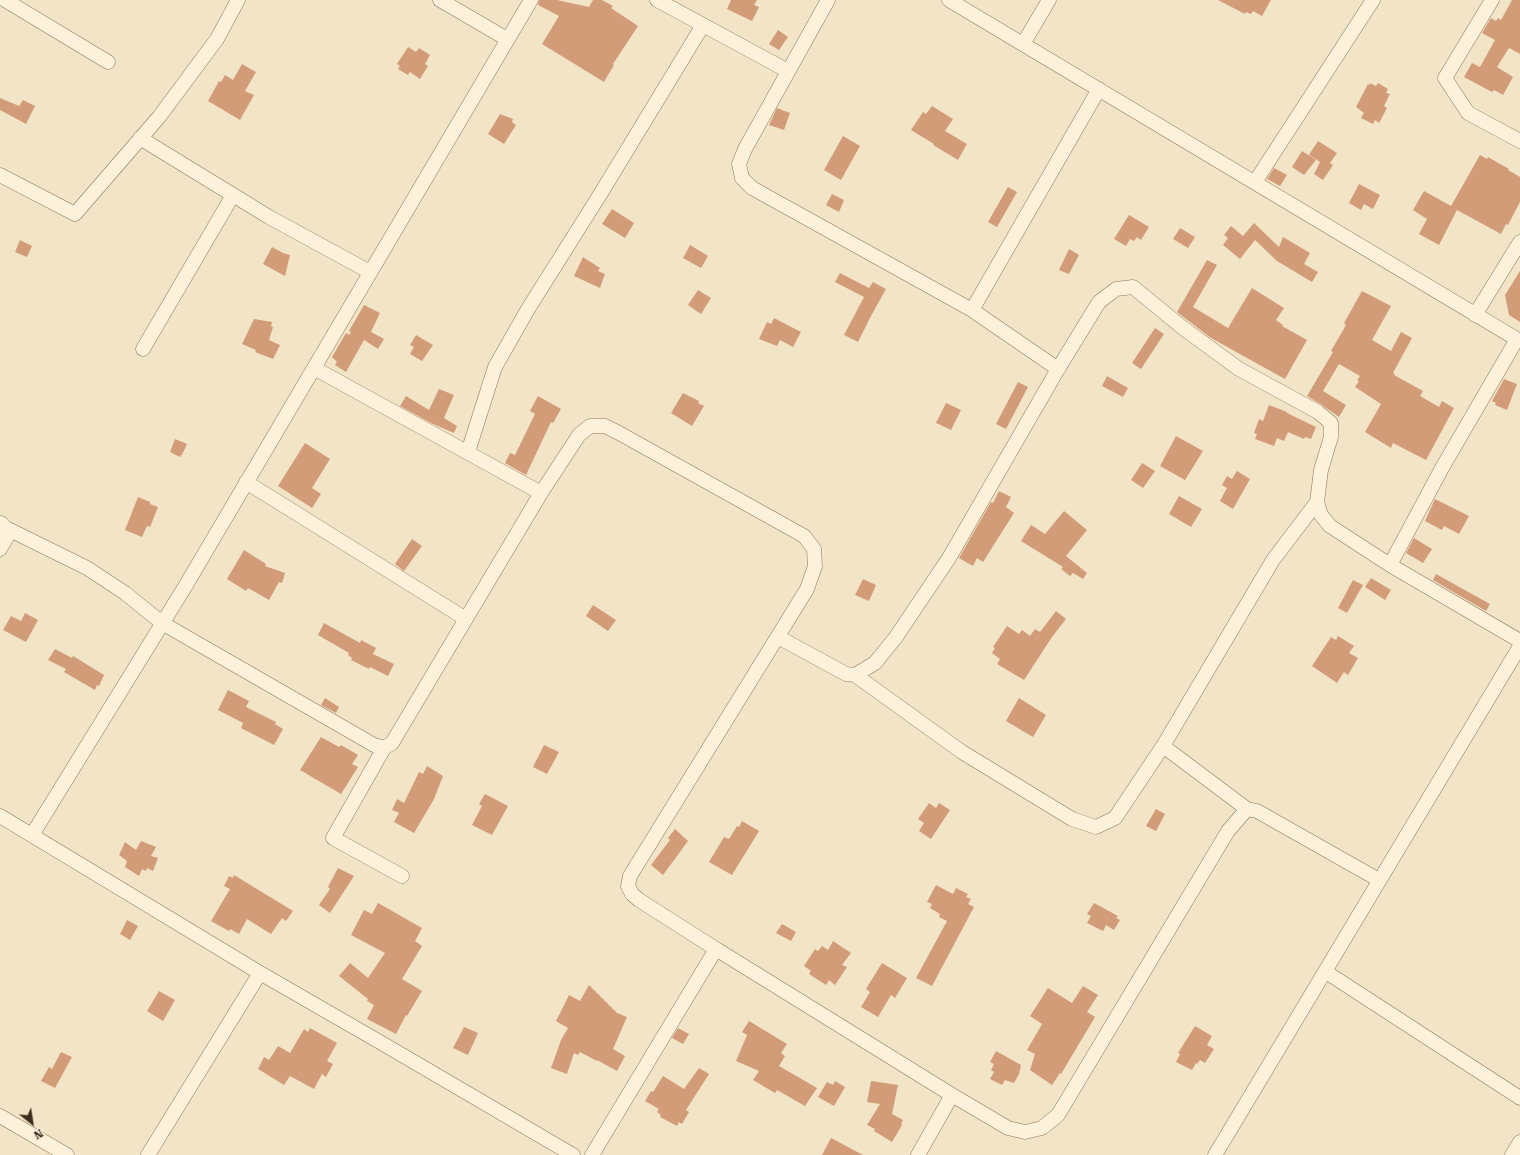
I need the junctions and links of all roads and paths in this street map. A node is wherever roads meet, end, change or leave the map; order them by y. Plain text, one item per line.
1 (5, 0) edge
2 (238, 0) edge
3 (440, 0) edge
4 (531, 0) edge
5 (657, 0) edge
6 (828, 0) edge
7 (949, 0) edge
8 (1049, 0) edge
9 (1373, 0) edge
10 (1492, 0) edge
11 (703, 25) junction
12 (508, 39) junction
13 (1023, 44) junction
14 (108, 62) dead end
15 (788, 71) junction
16 (1100, 89) junction
17 (140, 138) junction
18 (1520, 141) edge
19 (0, 175) edge
20 (1254, 182) junction
21 (233, 195) junction
22 (1520, 242) edge
23 (370, 272) junction
24 (972, 310) junction
25 (1475, 315) junction
26 (1518, 340) edge
27 (143, 349) dead end
28 (314, 368) junction
29 (1058, 369) junction
30 (468, 452) junction
31 (246, 482) junction
32 (542, 493) junction
33 (1317, 502) junction
34 (3, 525) edge
35 (0, 549) edge
36 (1390, 565) junction
37 (466, 620) junction
38 (162, 623) junction
39 (778, 637) junction
40 (1520, 641) edge
41 (1520, 646) edge
42 (856, 675) junction
43 (1163, 746) junction
44 (384, 748) junction
45 (1247, 809) junction
46 (0, 816) edge
47 (32, 835) junction
48 (402, 876) dead end
49 (1379, 880) junction
50 (716, 949) junction
51 (1326, 972) junction
52 (260, 973) junction
53 (952, 1095) junction
54 (1520, 1098) edge
55 (0, 1116) edge
56 (1520, 1142) edge
57 (67, 1155) edge
58 (148, 1155) edge
59 (573, 1155) edge
60 (592, 1155) edge
61 (918, 1155) edge
62 (1216, 1155) edge
63 (1512, 1155) edge

1 - 14 street
2 - 17 street
3 - 12 street
4 - 12 street
5 - 11 street
6 - 15 street
7 - 13 street
8 - 13 street
9 - 20 street
10 - 18 street
11 - 15 street
11 - 30 street
12 - 23 street
13 - 16 street
15 - 24 street
16 - 20 street
16 - 24 street
17 - 19 street
17 - 21 street
20 - 25 street
21 - 23 street
21 - 27 street
22 - 25 street
23 - 28 street
24 - 29 street
25 - 26 street
26 - 36 street
28 - 30 street
28 - 31 street
29 - 33 street
29 - 42 street
30 - 32 street
31 - 37 street
31 - 38 street
32 - 37 street
32 - 39 street
33 - 36 street
33 - 43 street
34 - 35 street
34 - 38 street
36 - 40 street
37 - 44 street
38 - 44 street
38 - 47 street
39 - 42 street
39 - 50 street
41 - 49 street
42 - 43 street
43 - 45 street
44 - 48 street
45 - 49 street
45 - 53 street
46 - 47 street
47 - 52 street
49 - 51 street
50 - 53 street
50 - 60 street
51 - 54 street
51 - 62 street
52 - 58 street
52 - 59 street
53 - 61 street
55 - 57 street
56 - 63 street

